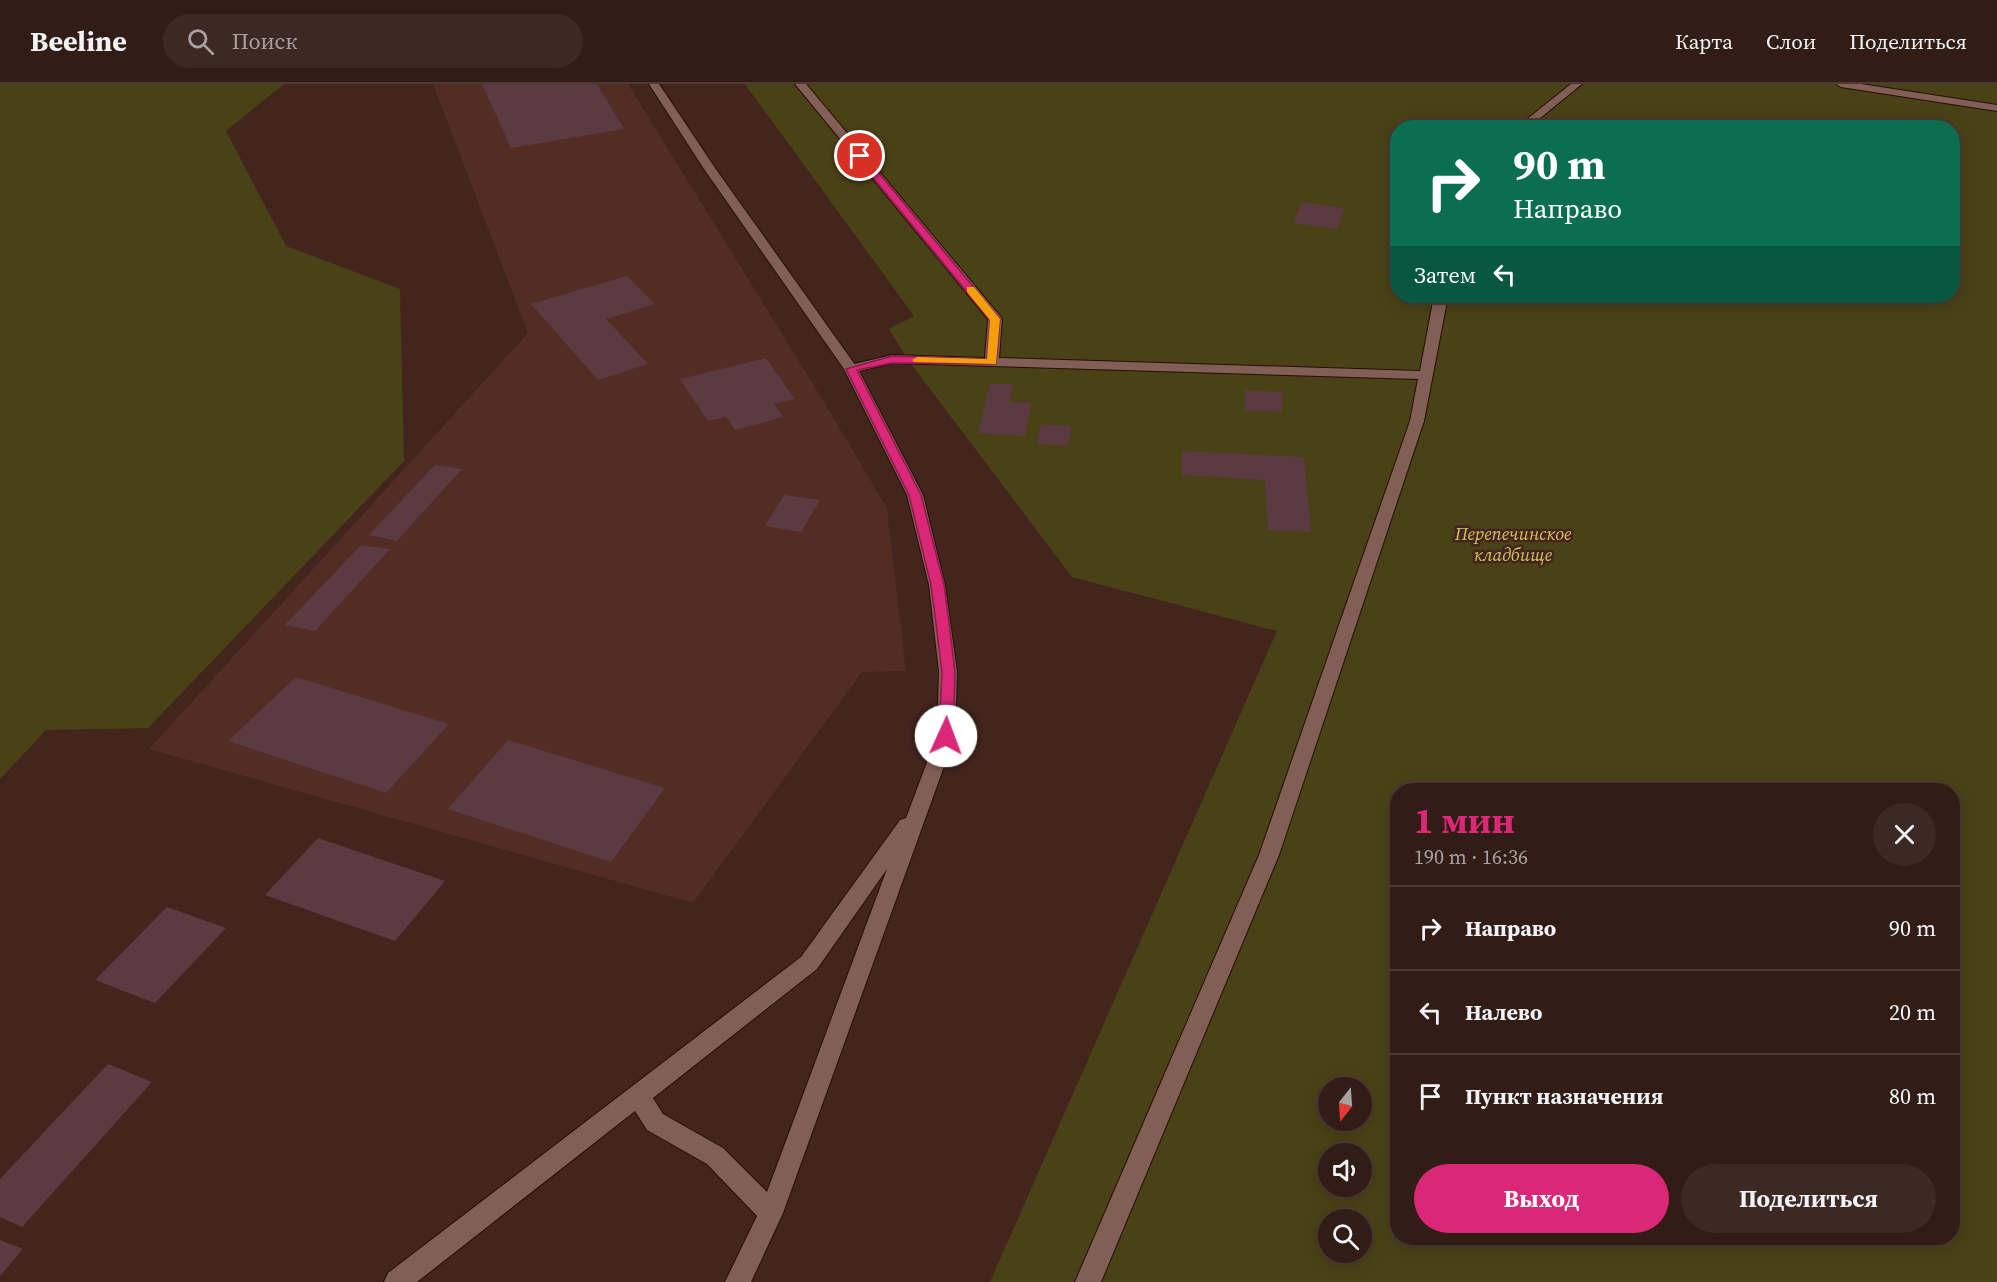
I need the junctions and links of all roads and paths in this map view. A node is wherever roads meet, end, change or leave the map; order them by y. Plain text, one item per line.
1 (654, 84) edge
2 (800, 84) edge
3 (1577, 84) edge
4 (1841, 84) edge
5 (1997, 108) edge
6 (1531, 120) edge
7 (1440, 303) edge
8 (992, 362) junction
9 (851, 369) junction
10 (1425, 375) junction
11 (922, 804) junction
12 (638, 1095) junction
13 (771, 1213) junction
14 (397, 1282) edge
15 (738, 1282) edge
16 (1088, 1282) edge

1 - 9 street
2 - 8 street
3 - 6 street
4 - 5 street
7 - 10 street
8 - 9 street
8 - 10 street
9 - 11 street
10 - 16 street
11 - 12 street
11 - 13 street
12 - 13 street
12 - 14 street
13 - 15 street

